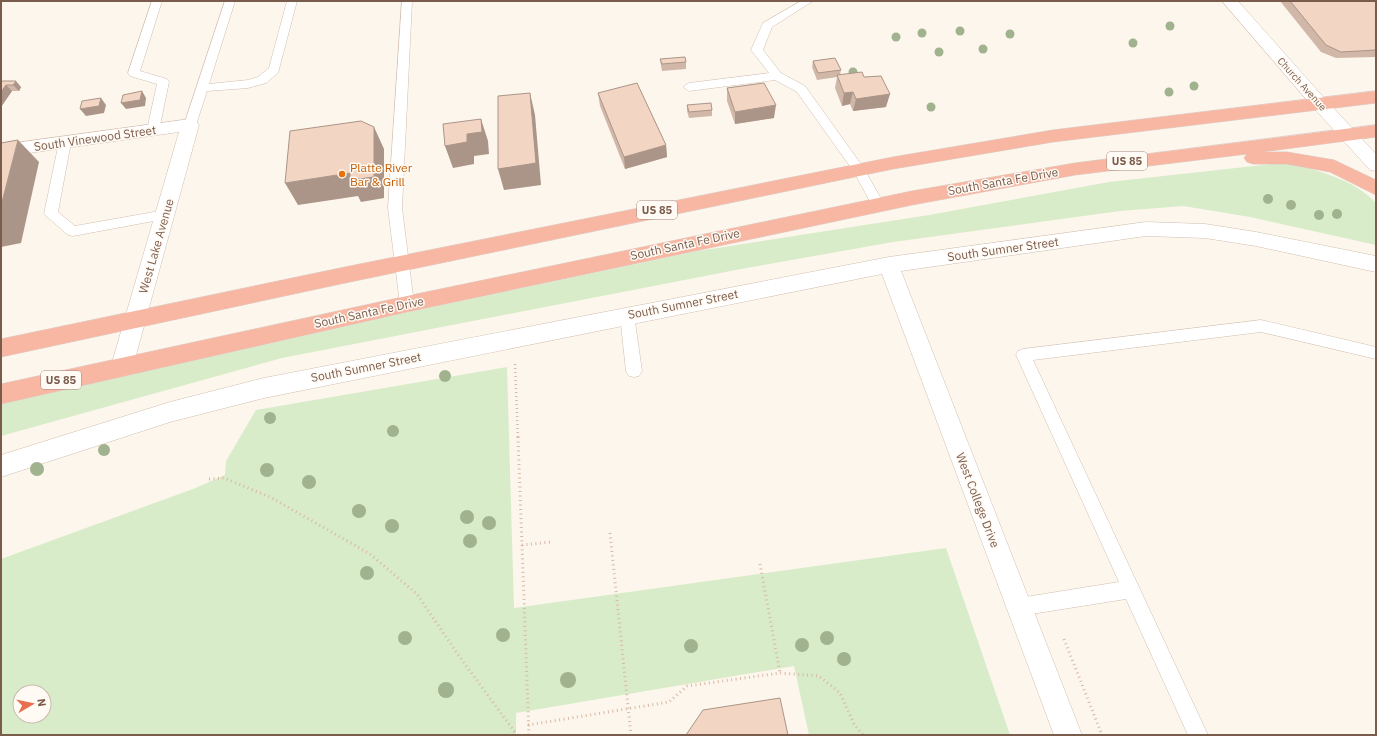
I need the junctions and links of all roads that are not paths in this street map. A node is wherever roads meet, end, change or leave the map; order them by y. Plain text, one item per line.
1 (157, 1) edge
2 (230, 1) edge
3 (292, 1) edge
4 (407, 1) edge
5 (808, 1) edge
6 (1230, 1) edge
7 (777, 76) junction
8 (689, 87) dead end
9 (202, 88) junction
10 (1376, 97) edge
11 (1319, 103) junction
12 (190, 125) junction
13 (153, 130) junction
14 (1376, 131) edge
15 (1347, 134) junction
16 (65, 142) junction
17 (1, 151) edge
18 (1376, 165) edge
19 (859, 170) junction
20 (1376, 188) edge
21 (909, 198) junction
22 (878, 204) junction
23 (165, 215) junction
24 (402, 263) junction
25 (1376, 264) edge
26 (888, 265) junction
27 (407, 304) junction
28 (628, 315) junction
29 (135, 319) junction
30 (1, 348) edge
31 (1376, 353) edge
32 (122, 366) junction
33 (634, 370) dead end
34 (1, 394) edge
35 (1, 466) edge
36 (1131, 589) junction
37 (1019, 607) junction
38 (1068, 735) edge
39 (1198, 735) edge

1 - 13 lane
2 - 9 lane
3 - 9 lane
4 - 24 lane
5 - 7 lane
6 - 11 street, Church Avenue
7 - 8 lane
7 - 19 lane
9 - 12 lane
10 - 11 highway, US 85
11 - 15 street, Church Avenue
11 - 19 highway, US 85
12 - 13 street, South Vinewood Street
12 - 23 street, West Lake Avenue
13 - 16 street, South Vinewood Street
14 - 15 highway, South Santa Fe Drive / US 85
15 - 18 street, Church Avenue
15 - 21 highway, South Santa Fe Drive / US 85
16 - 17 street, South Vinewood Street
16 - 23 lane
19 - 22 lane
19 - 24 highway, US 85
20 - 21 highway
21 - 22 highway, South Santa Fe Drive / US 85
22 - 27 highway, South Santa Fe Drive / US 85
23 - 29 street, West Lake Avenue
24 - 27 lane
24 - 29 highway, US 85
25 - 26 street, South Sumner Street
26 - 28 street, South Sumner Street
26 - 37 street, West College Drive
27 - 32 highway, South Santa Fe Drive / US 85
28 - 33 lane
28 - 35 street, South Sumner Street
29 - 30 highway, US 85
29 - 32 street, West Lake Avenue
31 - 36 lane
32 - 34 highway, South Santa Fe Drive / US 85
36 - 37 lane
36 - 39 lane
37 - 38 street, West College Drive

